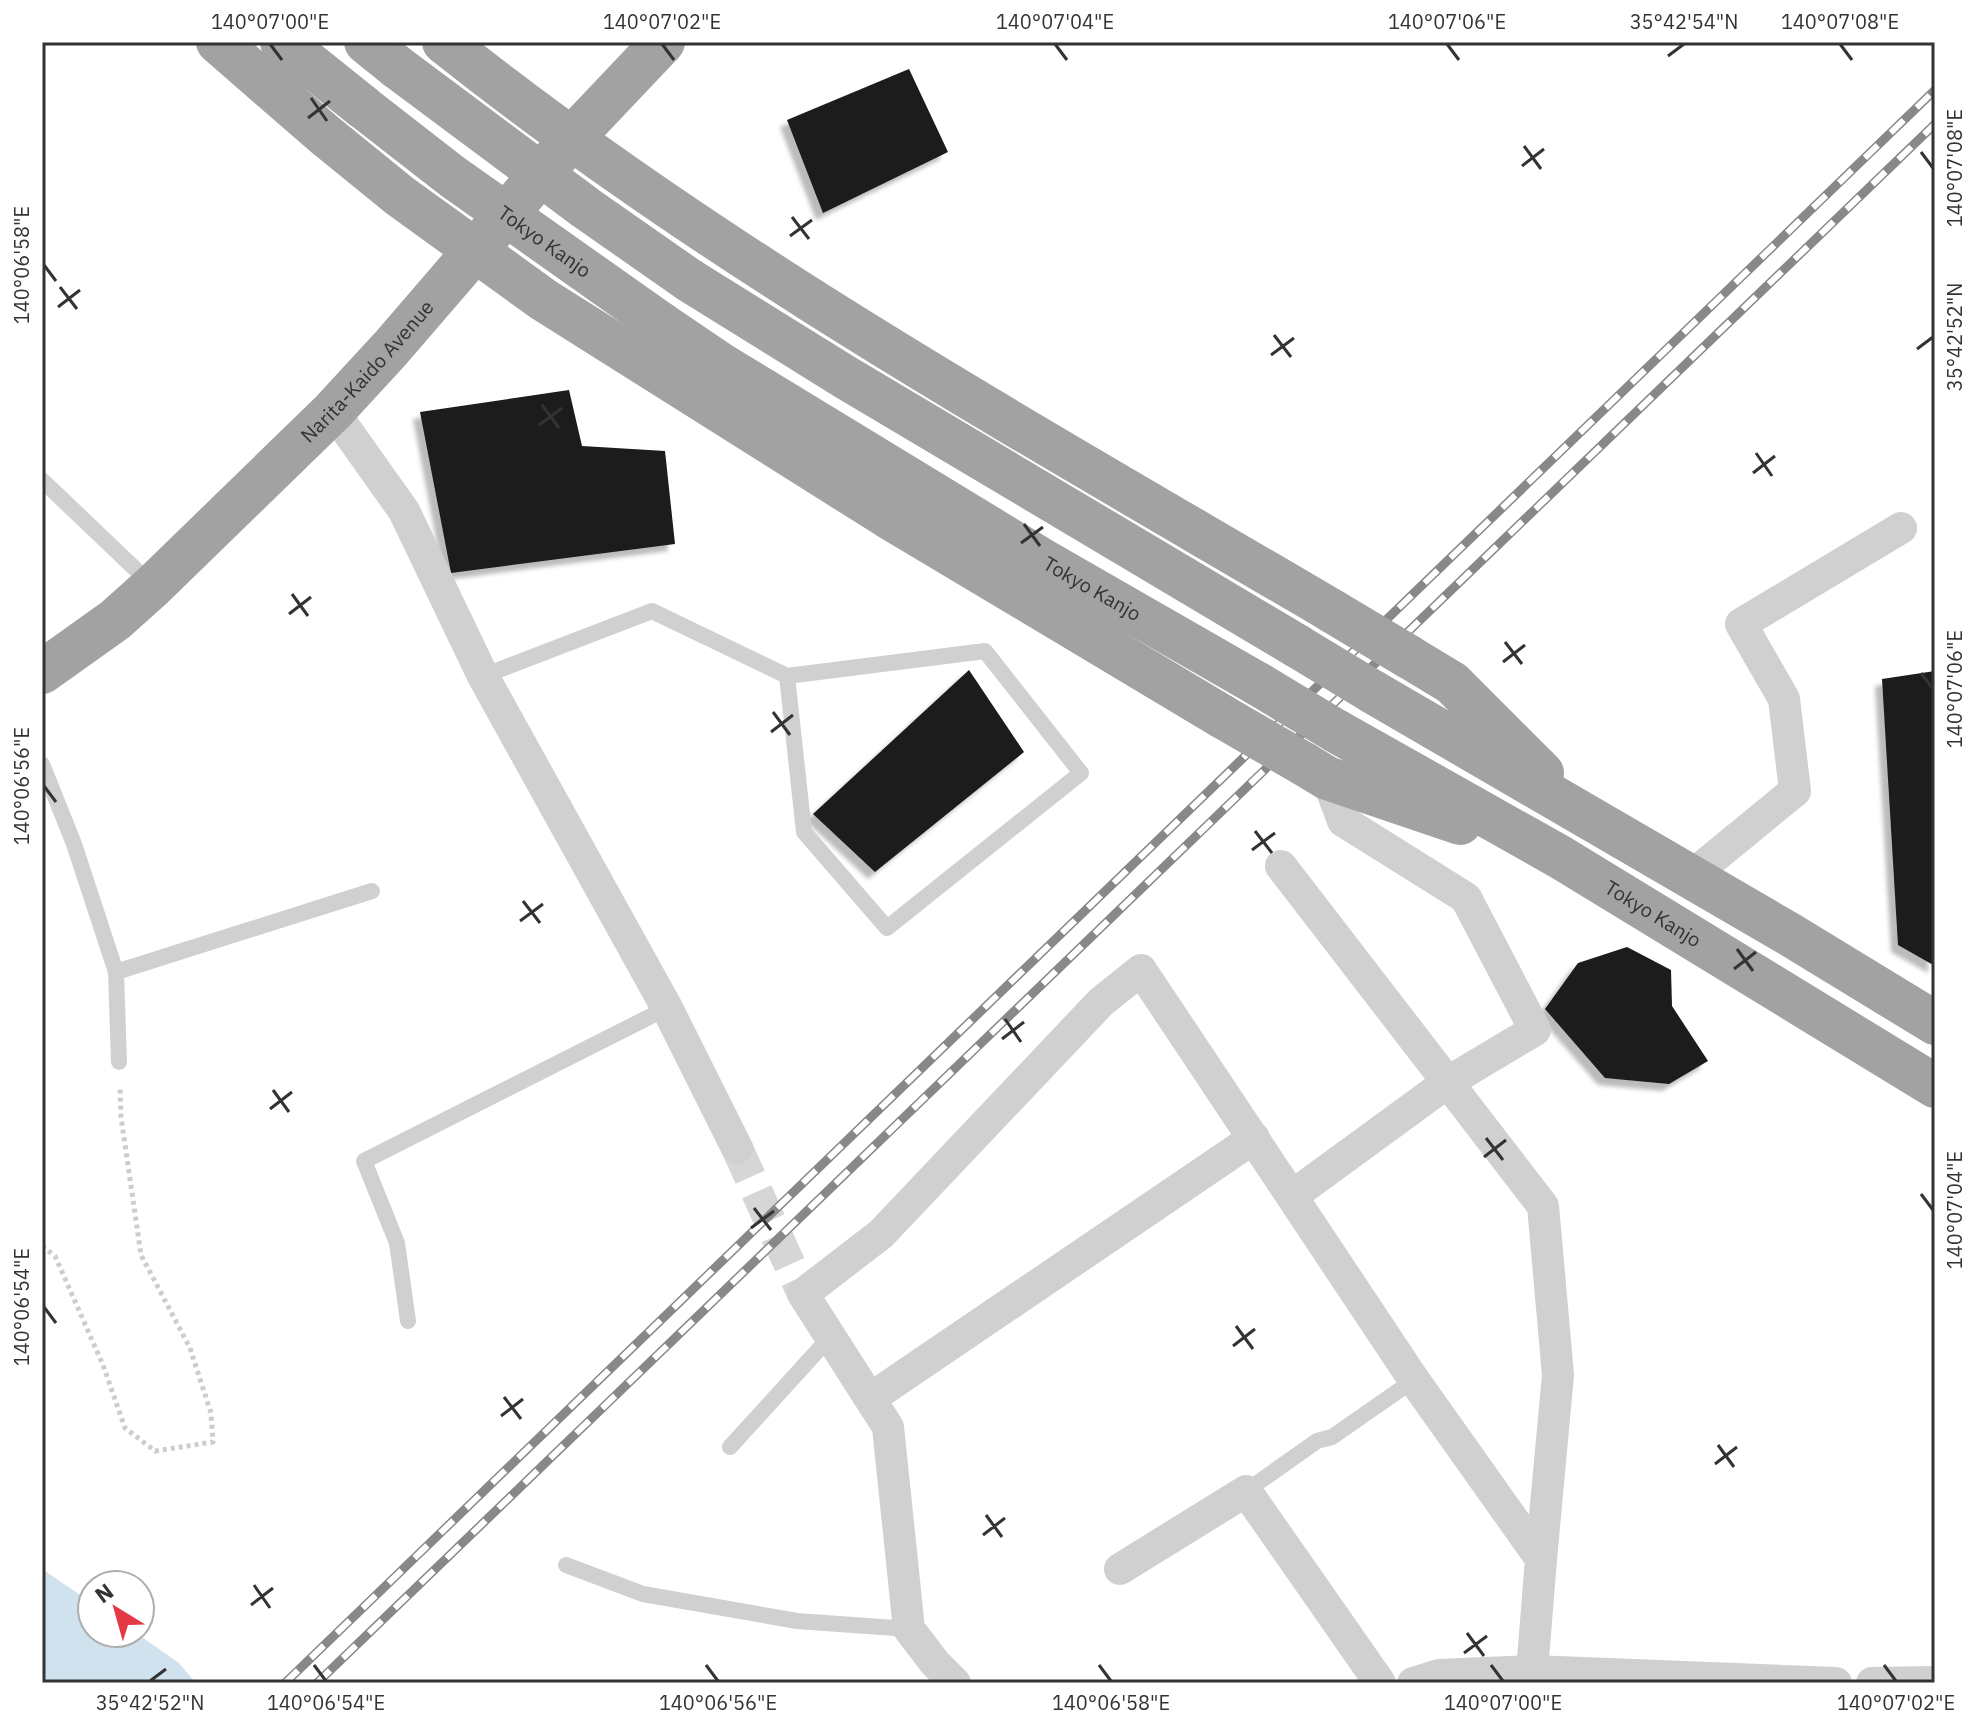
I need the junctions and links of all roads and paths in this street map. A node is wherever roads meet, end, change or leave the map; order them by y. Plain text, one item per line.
1 (218, 42) edge
2 (282, 42) edge
3 (444, 42) edge
4 (663, 42) edge
5 (382, 55) edge
6 (572, 138) junction
7 (474, 251) junction
8 (333, 411) junction
9 (42, 480) edge
10 (1901, 528) dead end
11 (153, 586) junction
12 (42, 672) edge
13 (483, 676) junction
14 (787, 676) junction
15 (42, 764) edge
16 (1316, 771) junction
17 (1586, 817) junction
18 (1560, 857) junction
19 (1281, 866) dead end
20 (1690, 877) junction
21 (372, 891) dead end
22 (116, 972) junction
23 (667, 1008) junction
24 (1935, 1023) edge
25 (119, 1062) joint
26 (1448, 1082) junction
27 (1935, 1086) edge
28 (1254, 1138) junction
29 (737, 1148) tunnel mouth
30 (1292, 1196) junction
31 (42, 1246) edge
32 (408, 1321) dead end
33 (831, 1336) junction
34 (1414, 1380) junction
35 (871, 1398) junction
36 (730, 1447) dead end
37 (1246, 1491) junction
38 (1541, 1559) junction
39 (566, 1565) dead end
40 (1120, 1569) dead end
41 (909, 1629) junction
42 (1532, 1671) junction
43 (1711, 1680) edge
44 (1935, 1682) edge
45 (955, 1683) edge
46 (1380, 1683) edge
47 (1413, 1683) edge
48 (1836, 1683) edge
49 (1872, 1683) edge

1 - 7 highway
2 - 18 highway, Tokyo Kanjo, bridge
3 - 6 highway
4 - 6 highway, Narita-Kaido Avenue
5 - 17 highway, bridge
6 - 7 highway, Narita-Kaido Avenue
6 - 17 highway, bridge
7 - 8 highway, Narita-Kaido Avenue
7 - 16 highway, bridge
8 - 11 highway, Narita-Kaido Avenue
8 - 13 street
9 - 11 lane
10 - 20 street
11 - 12 highway, Narita-Kaido Avenue
13 - 14 lane
13 - 23 street
14 - 14 lane
15 - 22 lane
16 - 18 highway
16 - 26 street
17 - 20 highway
18 - 27 highway, Tokyo Kanjo
19 - 26 street
20 - 24 highway
21 - 22 lane
22 - 25 lane
23 - 29 street
23 - 32 lane
25 - 31 path
26 - 30 street
26 - 38 street
28 - 30 street
28 - 33 street
28 - 35 street
30 - 34 street
33 - 35 street
33 - 36 lane
34 - 37 lane
34 - 38 street
35 - 41 street
37 - 40 street
37 - 46 street
38 - 42 street
39 - 41 lane
41 - 45 street
42 - 43 street
42 - 47 street
43 - 48 street
44 - 49 street

